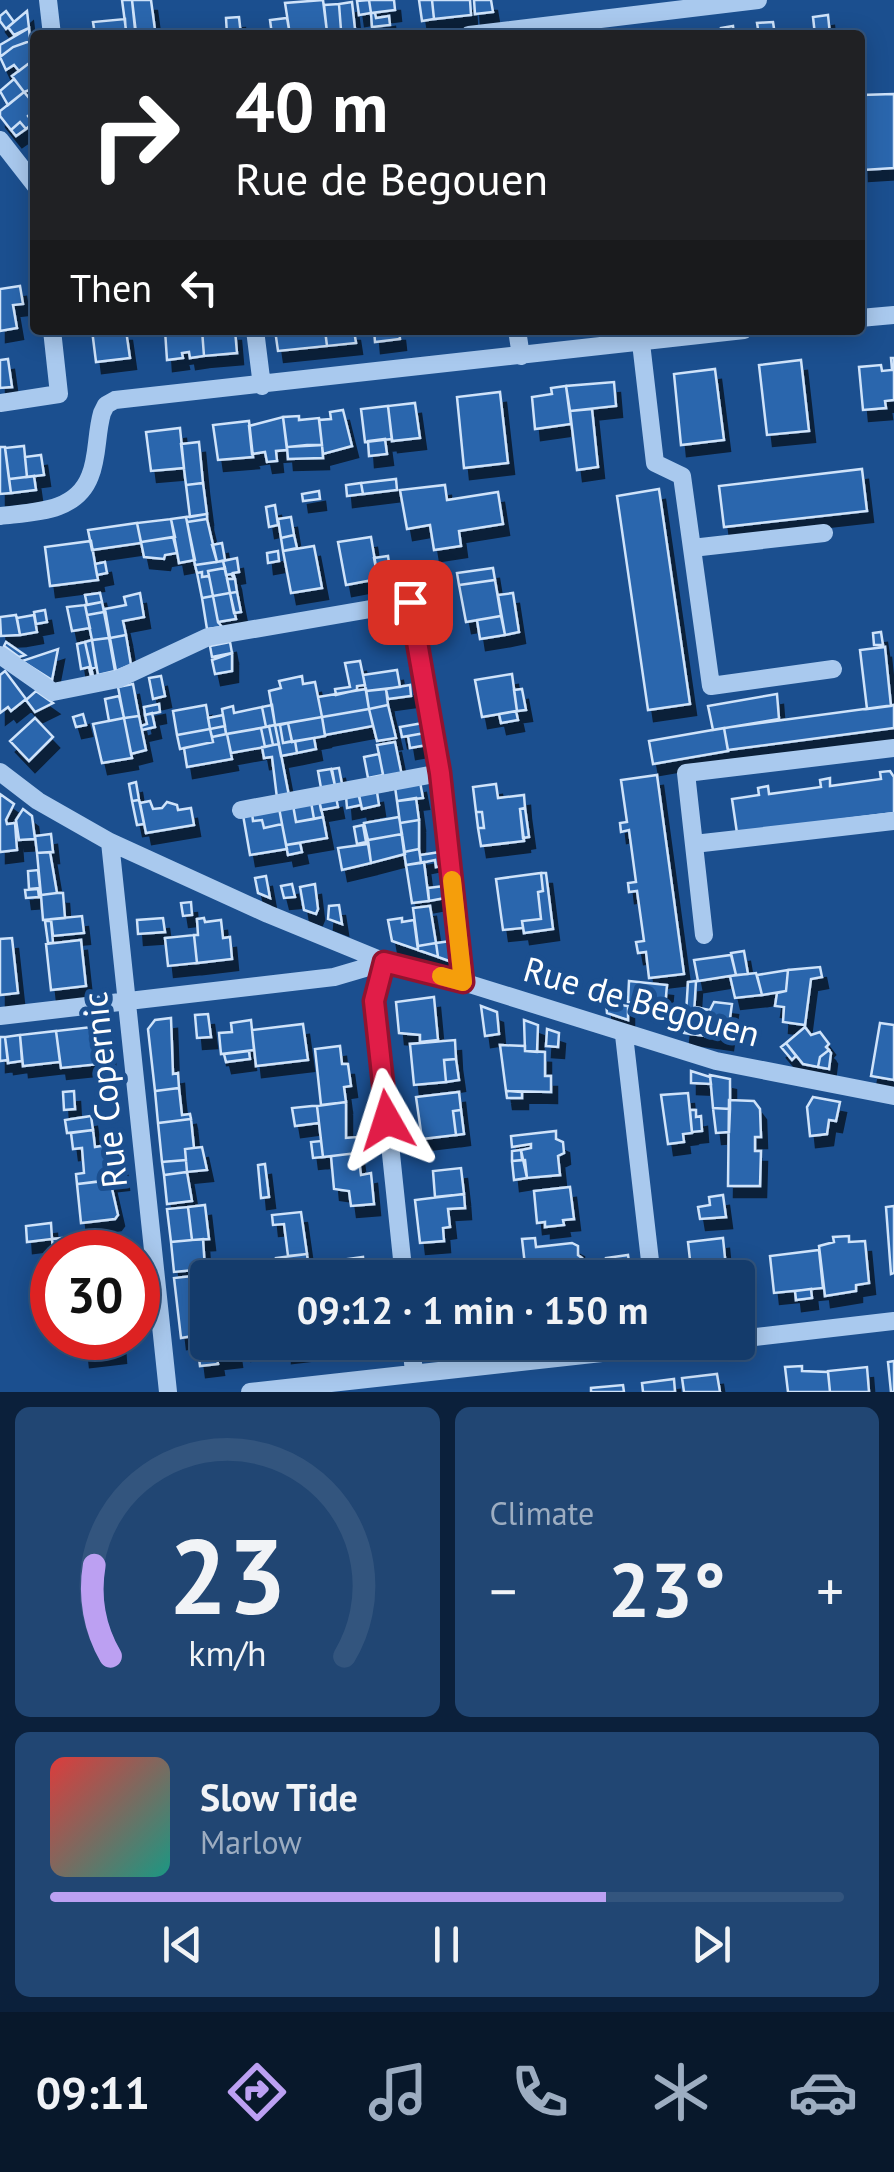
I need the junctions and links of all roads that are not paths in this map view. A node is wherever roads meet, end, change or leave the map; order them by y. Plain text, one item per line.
1 (48, 0) edge
2 (758, 0) edge
3 (51, 30) edge
4 (510, 30) edge
5 (0, 140) edge
6 (30, 179) edge
7 (894, 315) edge
8 (865, 318) edge
9 (53, 335) edge
10 (256, 335) edge
11 (518, 335) edge
12 (701, 335) edge
13 (641, 342) junction
14 (520, 356) junction
15 (262, 386) junction
16 (0, 403) edge
17 (0, 516) edge
18 (824, 533) dead end
19 (692, 548) junction
20 (0, 655) edge
21 (834, 669) dead end
22 (894, 748) edge
23 (0, 772) edge
24 (440, 773) junction
25 (242, 810) dead end
26 (894, 821) edge
27 (110, 842) junction
28 (694, 844) junction
29 (704, 935) dead end
30 (384, 962) junction
31 (463, 982) junction
32 (127, 1002) junction
33 (0, 1016) edge
34 (624, 1035) junction
35 (894, 1096) edge
36 (402, 1260) edge
37 (650, 1260) edge
38 (894, 1321) edge
39 (755, 1336) edge
40 (413, 1360) edge
41 (533, 1360) edge
42 (414, 1374) junction
43 (168, 1392) edge
44 (250, 1392) edge

1 - 3 street
2 - 4 street
5 - 6 street
7 - 8 street
9 - 16 street
10 - 15 street
11 - 14 street
12 - 13 street
13 - 14 street
13 - 19 street
14 - 15 street
15 - 17 street
18 - 19 street
19 - 21 street
20 - 24 street
22 - 28 street
23 - 27 street, Rue de Begouen
24 - 25 street
24 - 31 street
26 - 28 street
27 - 30 street, Rue de Begouen
27 - 32 street, Rue Copernic
28 - 29 street
30 - 31 street, Rue de Begouen
30 - 32 street
30 - 36 street
31 - 34 street, Rue de Begouen
32 - 33 street
32 - 43 street, Rue Copernic
34 - 35 street, Rue de Begouen
34 - 37 street
38 - 39 street
40 - 42 street
41 - 42 street
42 - 44 street

